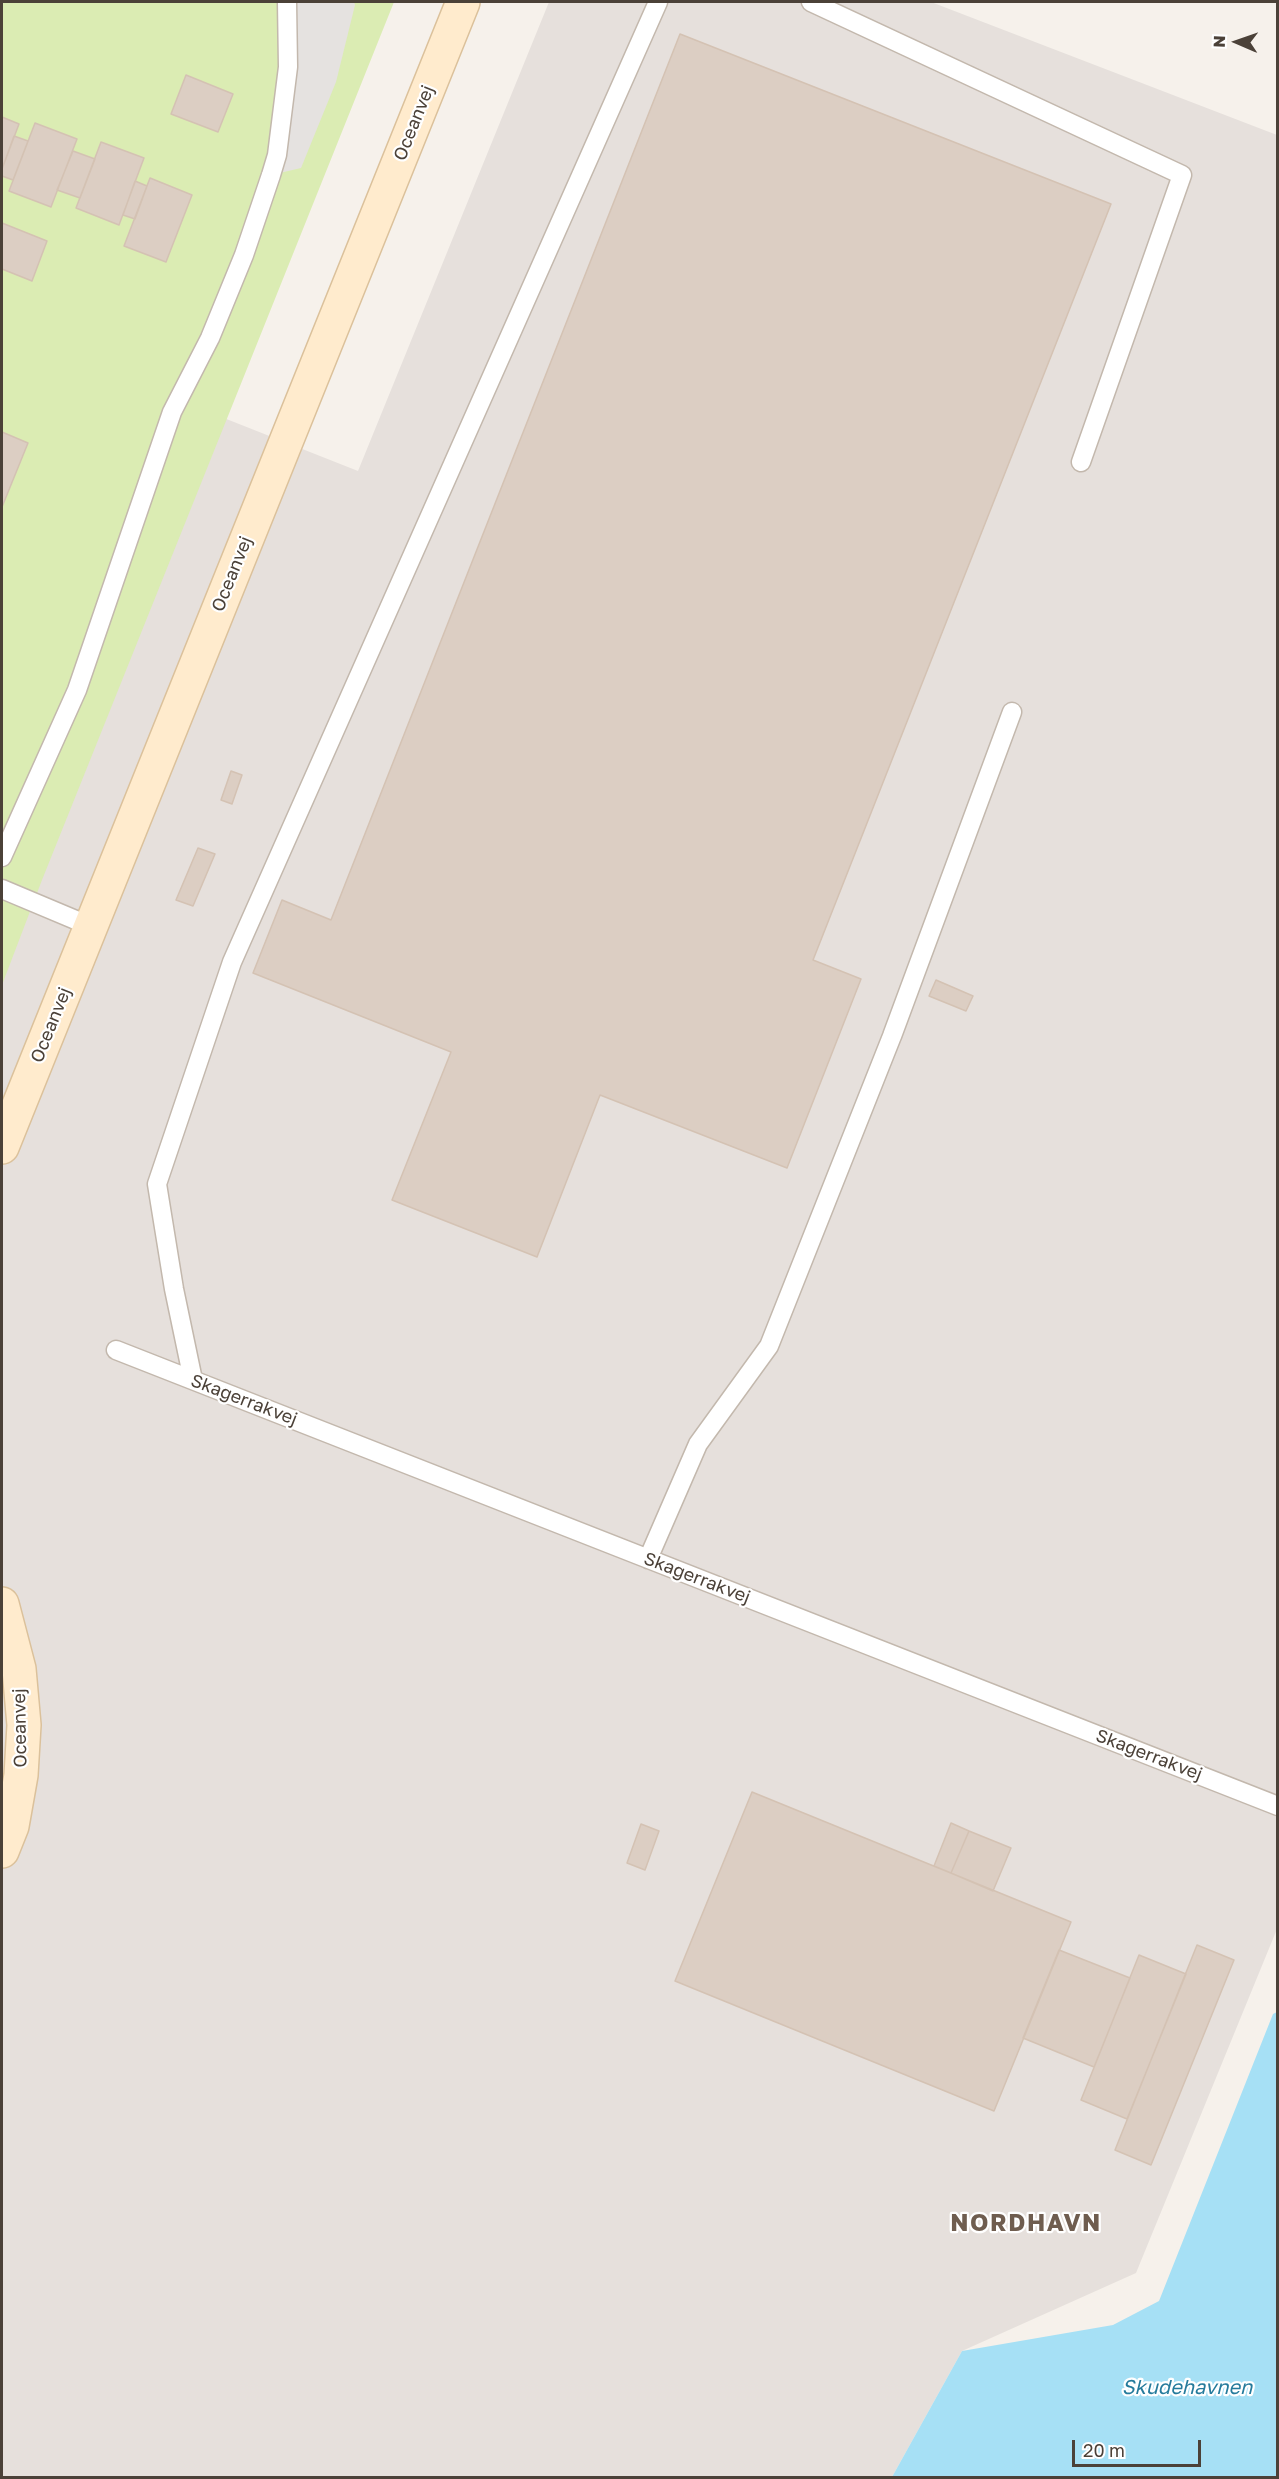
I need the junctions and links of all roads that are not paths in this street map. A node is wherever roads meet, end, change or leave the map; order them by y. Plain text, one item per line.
1 (287, 2) edge
2 (463, 2) edge
3 (658, 2) edge
4 (812, 2) edge
5 (1081, 462) dead end
6 (1012, 712) dead end
7 (2, 858) edge
8 (2, 889) edge
9 (90, 926) junction
10 (2, 1147) edge
11 (116, 1350) dead end
12 (194, 1380) junction
13 (648, 1559) junction
14 (2, 1604) edge
15 (1278, 1806) edge
16 (2, 1851) edge

1 - 7 lane
2 - 9 street, Oceanvej
3 - 12 lane
4 - 5 lane
6 - 13 lane
8 - 9 lane
9 - 10 street, Oceanvej
11 - 12 lane, Skagerrakvej
12 - 13 lane, Skagerrakvej
13 - 15 lane, Skagerrakvej
14 - 16 street, Oceanvej

